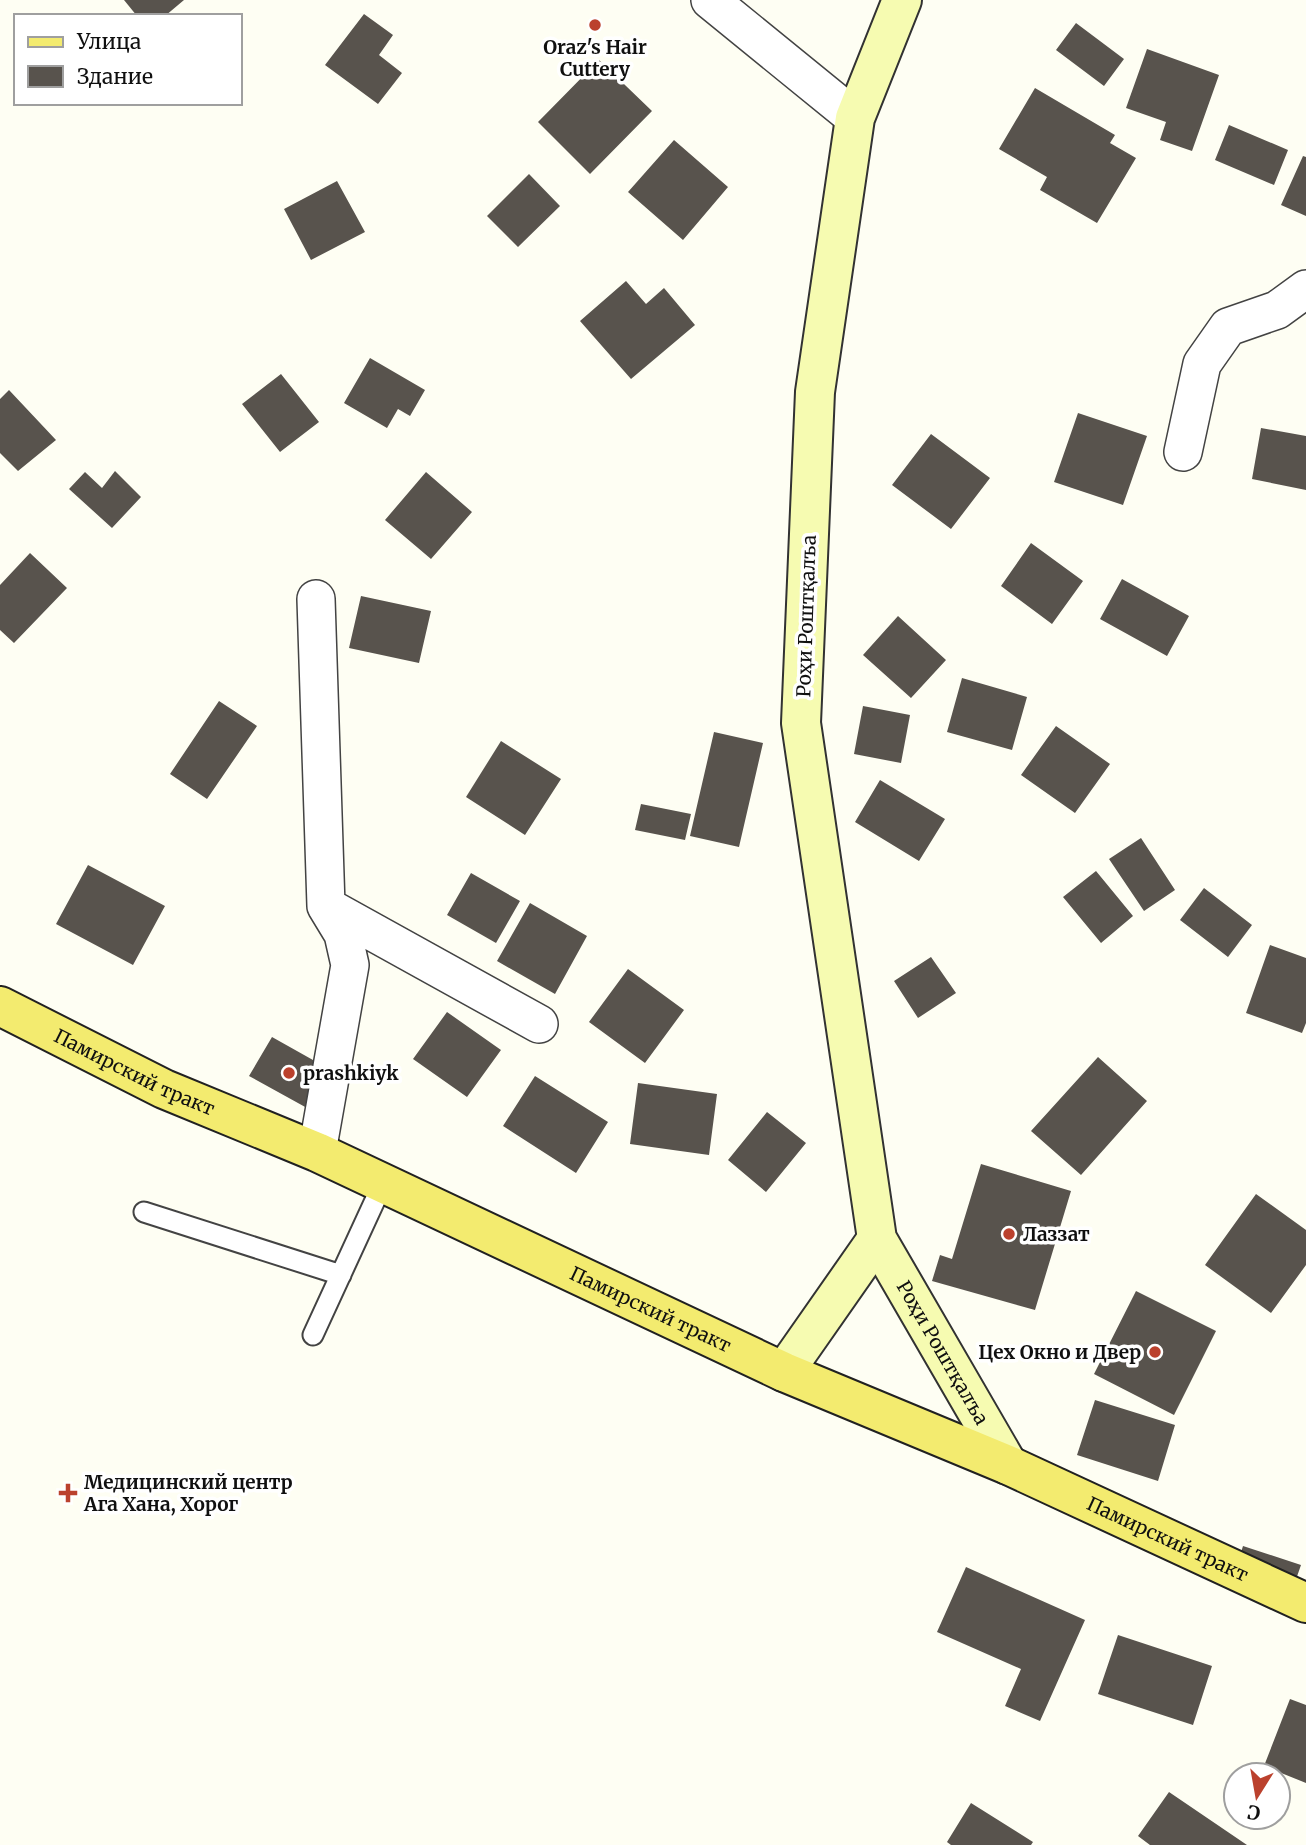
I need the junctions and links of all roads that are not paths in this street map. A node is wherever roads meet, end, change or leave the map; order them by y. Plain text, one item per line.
1 (710, 0) edge
2 (902, 0) edge
3 (855, 118) junction
4 (1306, 289) edge
5 (1183, 452) dead end
6 (316, 599) dead end
7 (326, 906) junction
8 (0, 1006) edge
9 (539, 1024) dead end
10 (317, 1152) junction
11 (383, 1183) junction
12 (144, 1212) dead end
13 (877, 1239) junction
14 (341, 1275) junction
15 (313, 1335) dead end
16 (784, 1373) junction
17 (1008, 1465) junction
18 (1306, 1603) edge

1 - 3 street
2 - 3 main road, Роҳи Роштқалъа
3 - 13 main road, Роҳи Роштқалъа
4 - 5 street
6 - 7 street
7 - 9 street
7 - 10 street
8 - 10 main road, Памирский тракт
10 - 11 main road, Памирский тракт
11 - 14 lane
11 - 16 main road, Памирский тракт
12 - 14 lane
13 - 16 main road
13 - 17 main road, Роҳи Роштқалъа
14 - 15 lane
16 - 17 main road, Памирский тракт
17 - 18 main road, Памирский тракт

